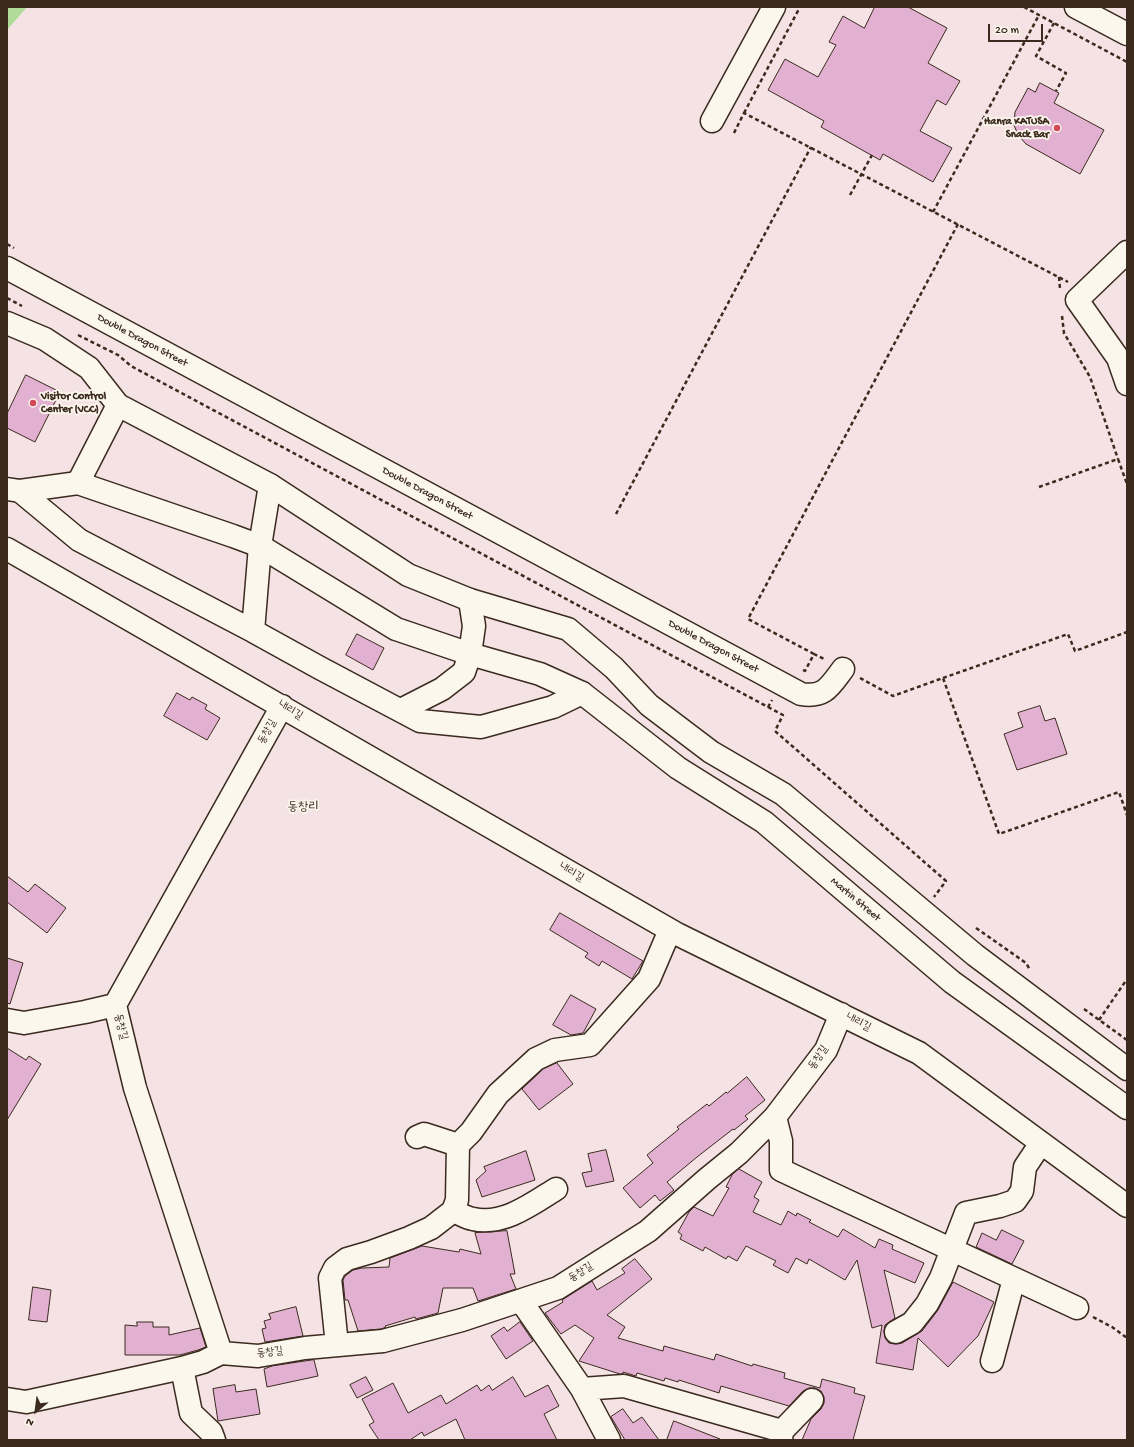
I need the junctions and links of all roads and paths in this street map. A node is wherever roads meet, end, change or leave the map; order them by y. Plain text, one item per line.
1 (774, 7) edge
2 (800, 7) edge
3 (1024, 7) edge
4 (1076, 7) edge
5 (1039, 15) junction
6 (1054, 23) junction
7 (1127, 34) edge
8 (1127, 62) edge
9 (1056, 92) dead end
10 (744, 113) junction
11 (712, 121) dead end
12 (734, 133) dead end
13 (811, 147) junction
14 (872, 156) dead end
15 (862, 174) junction
16 (850, 195) dead end
17 (933, 212) junction
18 (958, 224) junction
19 (7, 244) edge
20 (21, 252) dead end
21 (1127, 252) edge
22 (7, 268) edge
23 (1059, 277) junction
24 (1060, 290) dead end
25 (1086, 292) junction
26 (7, 298) edge
27 (28, 309) dead end
28 (1062, 310) dead end
29 (7, 323) edge
30 (76, 334) dead end
31 (1127, 384) edge
32 (118, 405) junction
33 (1118, 459) junction
34 (78, 483) junction
35 (1127, 484) edge
36 (270, 485) junction
37 (1039, 488) dead end
38 (14, 490) edge
39 (616, 514) dead end
40 (260, 546) junction
41 (7, 549) edge
42 (470, 600) junction
43 (1127, 632) edge
44 (258, 633) junction
45 (470, 654) junction
46 (814, 654) junction
47 (843, 669) junction
48 (943, 678) junction
49 (781, 683) junction
50 (582, 693) junction
51 (282, 706) junction
52 (768, 707) junction
53 (401, 710) junction
54 (1127, 815) edge
55 (940, 902) dead end
56 (971, 924) dead end
57 (670, 930) junction
58 (1031, 972) dead end
59 (1125, 982) dead end
60 (115, 1005) junction
61 (1080, 1007) dead end
62 (842, 1014) junction
63 (7, 1020) edge
64 (1099, 1020) junction
65 (1127, 1040) edge
66 (1127, 1069) edge
67 (1127, 1108) edge
68 (775, 1117) junction
69 (417, 1137) dead end
70 (1041, 1143) junction
71 (458, 1145) junction
72 (556, 1189) dead end
73 (1127, 1206) edge
74 (453, 1211) junction
75 (952, 1250) junction
76 (1014, 1279) junction
77 (521, 1300) junction
78 (1077, 1308) joint
79 (896, 1332) dead end
80 (1127, 1338) edge
81 (337, 1345) junction
82 (222, 1353) junction
83 (992, 1361) dead end
84 (182, 1368) junction
85 (582, 1389) junction
86 (7, 1399) edge
87 (812, 1400) dead end
88 (781, 1436) edge
89 (214, 1440) edge
90 (609, 1440) edge

1 - 11 street
2 - 10 path
3 - 5 path
4 - 7 street
5 - 6 path
5 - 17 path
6 - 8 path
6 - 9 path
10 - 12 path
10 - 13 path
13 - 15 path
13 - 39 path
14 - 15 path
15 - 16 path
15 - 17 path
17 - 18 path
18 - 23 path
18 - 46 path
19 - 20 path
21 - 25 street
22 - 49 street, Double Dragon Street
23 - 24 path
23 - 25 path
25 - 31 street
26 - 27 path
28 - 33 path
29 - 32 street
30 - 52 path
32 - 34 street
32 - 36 street
33 - 35 path
33 - 37 path
34 - 38 street
34 - 40 street, Martin Street
36 - 40 street
36 - 42 street
38 - 44 street
40 - 44 street
40 - 45 street, Martin Street
41 - 51 street, 내리길
42 - 45 street
42 - 66 street
43 - 48 path
44 - 53 street
45 - 50 street, Martin Street
45 - 53 street
46 - 47 path
46 - 49 path
47 - 48 path
47 - 49 street, Double Dragon Street
48 - 54 path
49 - 52 path
50 - 53 street
50 - 67 street, Martin Street
51 - 57 street, 내리길
51 - 60 street, 동창길
52 - 55 path
56 - 58 path
57 - 62 street, 내리길
57 - 71 street
59 - 64 path
60 - 63 street
60 - 82 street, 동창길
61 - 64 path
62 - 68 street, 동창길
62 - 70 street, 내리길
64 - 65 path
68 - 75 street
68 - 77 street, 동창길
69 - 71 street
70 - 73 street, 내리길
70 - 75 street
71 - 74 street
72 - 74 street
74 - 81 street
75 - 76 street
75 - 79 street
76 - 78 street
76 - 83 street
77 - 81 street, 동창길
77 - 85 street
78 - 80 path
81 - 82 street, 동창길
82 - 84 street
84 - 86 street
84 - 89 street
85 - 88 street
85 - 90 street
87 - 88 street

